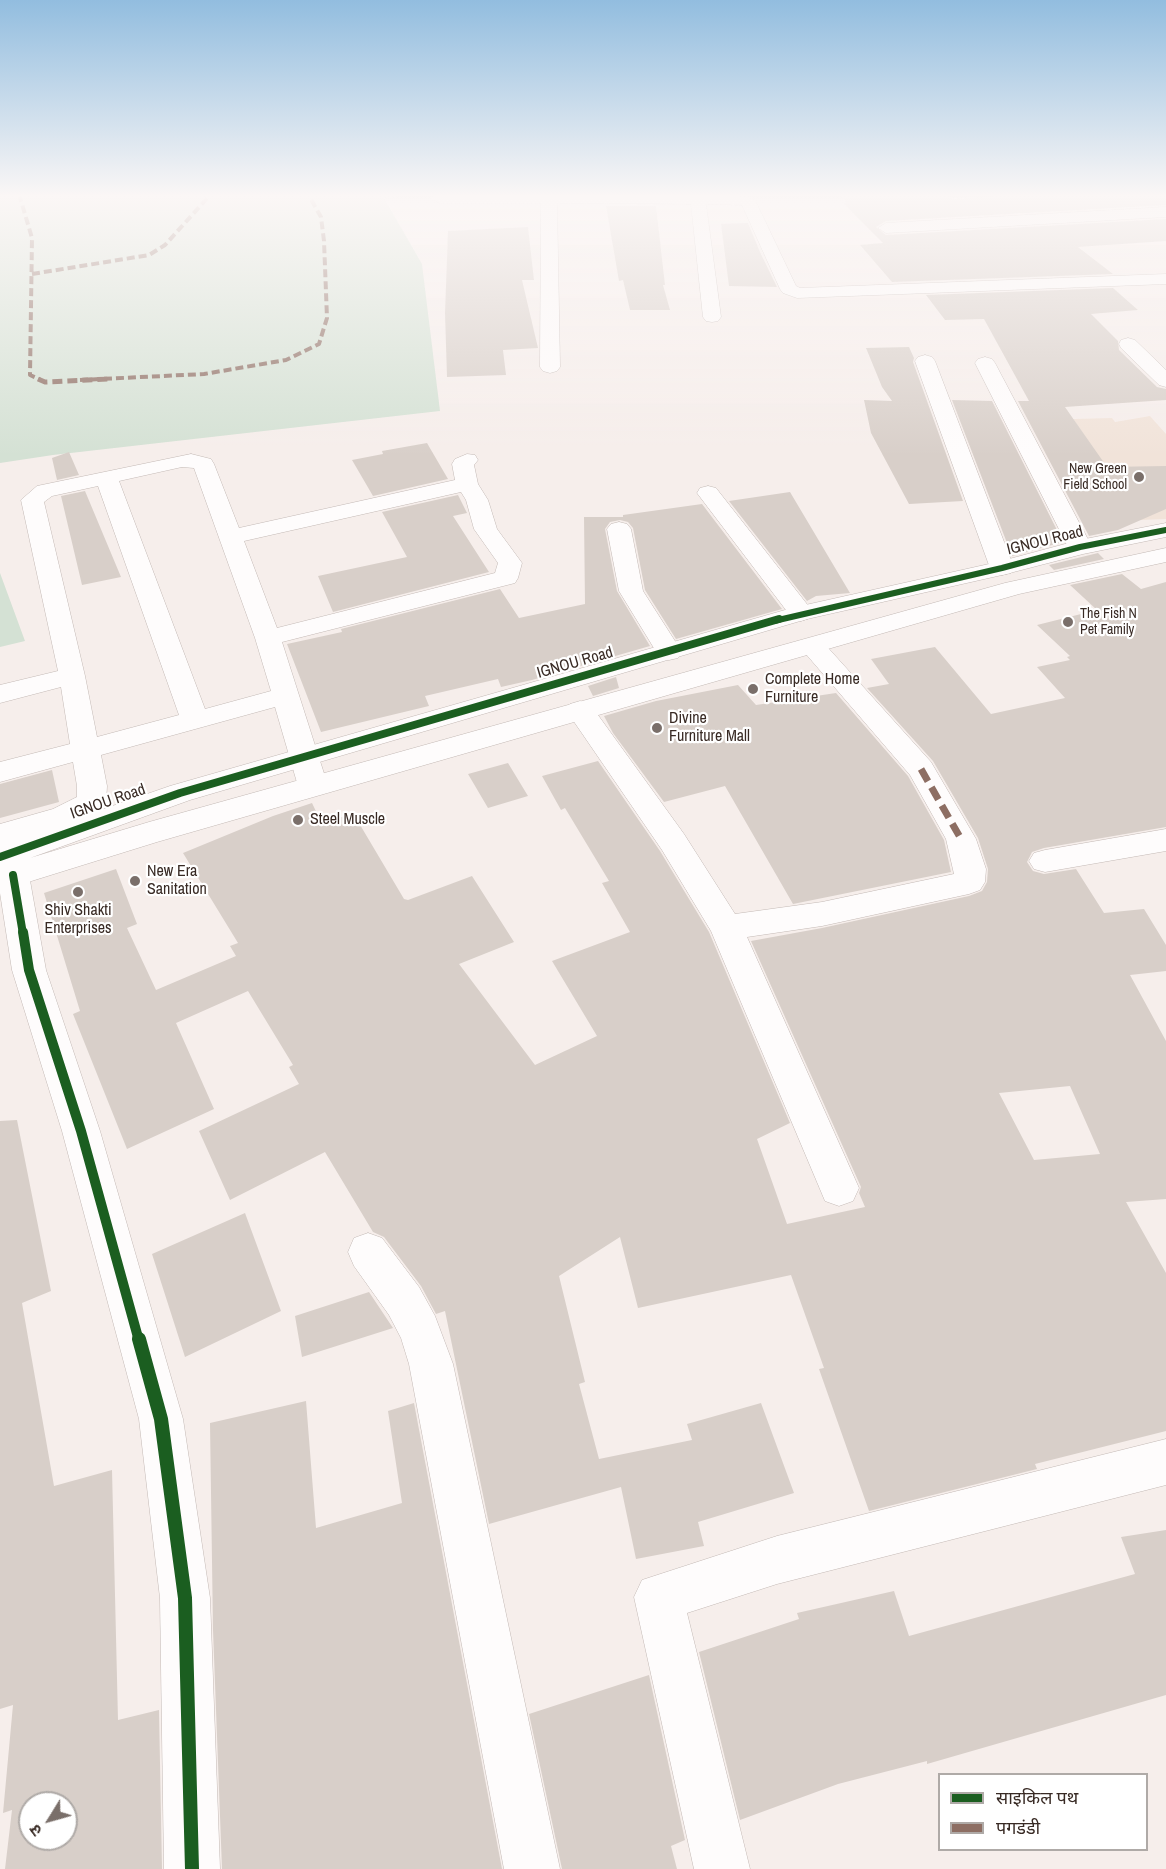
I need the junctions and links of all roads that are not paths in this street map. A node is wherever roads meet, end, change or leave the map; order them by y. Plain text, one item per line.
1 (549, 281) edge
2 (708, 281) edge
3 (785, 281) edge
4 (1107, 281) edge
5 (712, 317) dead end
6 (1128, 344) dead end
7 (925, 361) dead end
8 (984, 363) dead end
9 (550, 367) dead end
10 (1166, 381) edge
11 (106, 477) junction
12 (708, 493) dead end
13 (619, 529) dead end
14 (1166, 530) edge
15 (231, 537) junction
16 (1080, 547) junction
17 (1166, 555) edge
18 (1002, 568) junction
19 (801, 613) junction
20 (268, 638) junction
21 (812, 646) junction
22 (669, 652) junction
23 (72, 676) junction
24 (0, 694) edge
25 (285, 696) junction
26 (580, 710) junction
27 (195, 720) junction
28 (85, 749) junction
29 (302, 756) junction
30 (0, 772) edge
31 (313, 786) junction
32 (0, 835) edge
33 (1166, 840) edge
34 (1045, 861) dead end
35 (4, 870) edge
36 (726, 928) junction
37 (839, 1188) dead end
38 (368, 1252) dead end
39 (1166, 1462) edge
40 (192, 1869) edge
41 (532, 1869) edge
42 (722, 1869) edge

1 - 9 street
2 - 5 street
3 - 4 street
6 - 10 street
7 - 18 street
8 - 16 street
11 - 15 street
11 - 23 street
11 - 27 street
12 - 19 street
13 - 22 street
14 - 16 street, IGNOU Road
15 - 20 street
15 - 20 street
16 - 18 street, IGNOU Road
17 - 21 street
18 - 19 street, IGNOU Road
19 - 22 street, IGNOU Road
20 - 25 street
21 - 26 street
21 - 36 street
22 - 29 street, IGNOU Road
23 - 24 street
23 - 28 street
25 - 27 street
25 - 29 street
26 - 31 street
26 - 36 street
27 - 28 street
28 - 30 street
28 - 32 street
29 - 31 street
29 - 35 street, IGNOU Road
31 - 35 street
33 - 34 street
35 - 40 street
36 - 37 street
38 - 41 street
39 - 42 street

